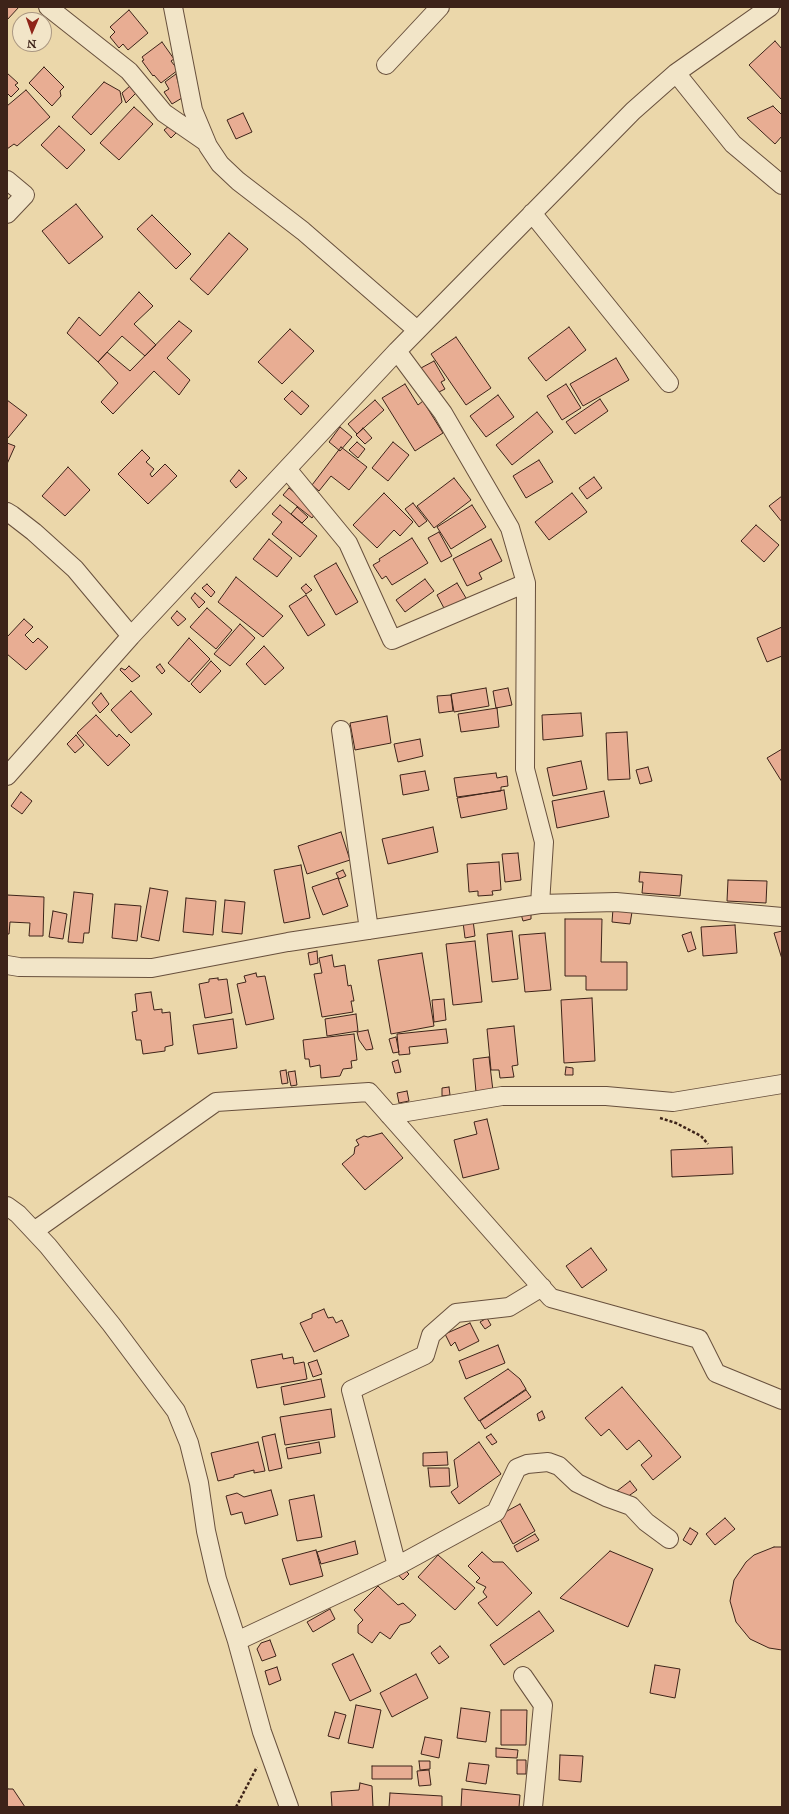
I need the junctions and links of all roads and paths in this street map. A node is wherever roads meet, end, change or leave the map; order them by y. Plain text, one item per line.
1 (48, 7) edge
2 (173, 7) edge
3 (440, 7) edge
4 (764, 9) edge
5 (386, 65) dead end
6 (676, 73) junction
7 (206, 142) junction
8 (7, 180) edge
9 (782, 185) edge
10 (532, 213) junction
11 (7, 214) edge
12 (417, 330) junction
13 (397, 350) junction
14 (669, 383) dead end
15 (288, 469) junction
16 (7, 512) edge
17 (526, 583) junction
18 (131, 636) junction
19 (341, 730) dead end
20 (7, 776) edge
21 (540, 904) junction
22 (782, 917) edge
23 (369, 930) junction
24 (7, 965) edge
25 (782, 1084) edge
26 (389, 1115) junction
27 (656, 1117) dead end
28 (708, 1144) dead end
29 (7, 1206) edge
30 (34, 1231) junction
31 (542, 1287) junction
32 (782, 1400) edge
33 (669, 1539) dead end
34 (397, 1566) junction
35 (237, 1640) junction
36 (523, 1676) dead end
37 (268, 1749) junction
38 (236, 1807) edge
39 (289, 1807) edge
40 (533, 1807) edge

1 - 7 street
2 - 7 street
3 - 5 street
4 - 6 street
6 - 9 street
6 - 10 street
7 - 12 street
8 - 11 street
10 - 12 street
10 - 14 street
12 - 13 street
13 - 15 street
13 - 17 street
15 - 17 street
15 - 18 street
16 - 18 street
17 - 21 street
18 - 20 street
19 - 23 street
21 - 22 street
21 - 23 street
23 - 24 street
25 - 26 street
26 - 30 street
26 - 31 street
27 - 28 path
29 - 30 street
30 - 35 street
31 - 32 street
31 - 34 street
33 - 34 street
34 - 35 street
35 - 37 street
36 - 40 street
37 - 38 path
37 - 39 street

